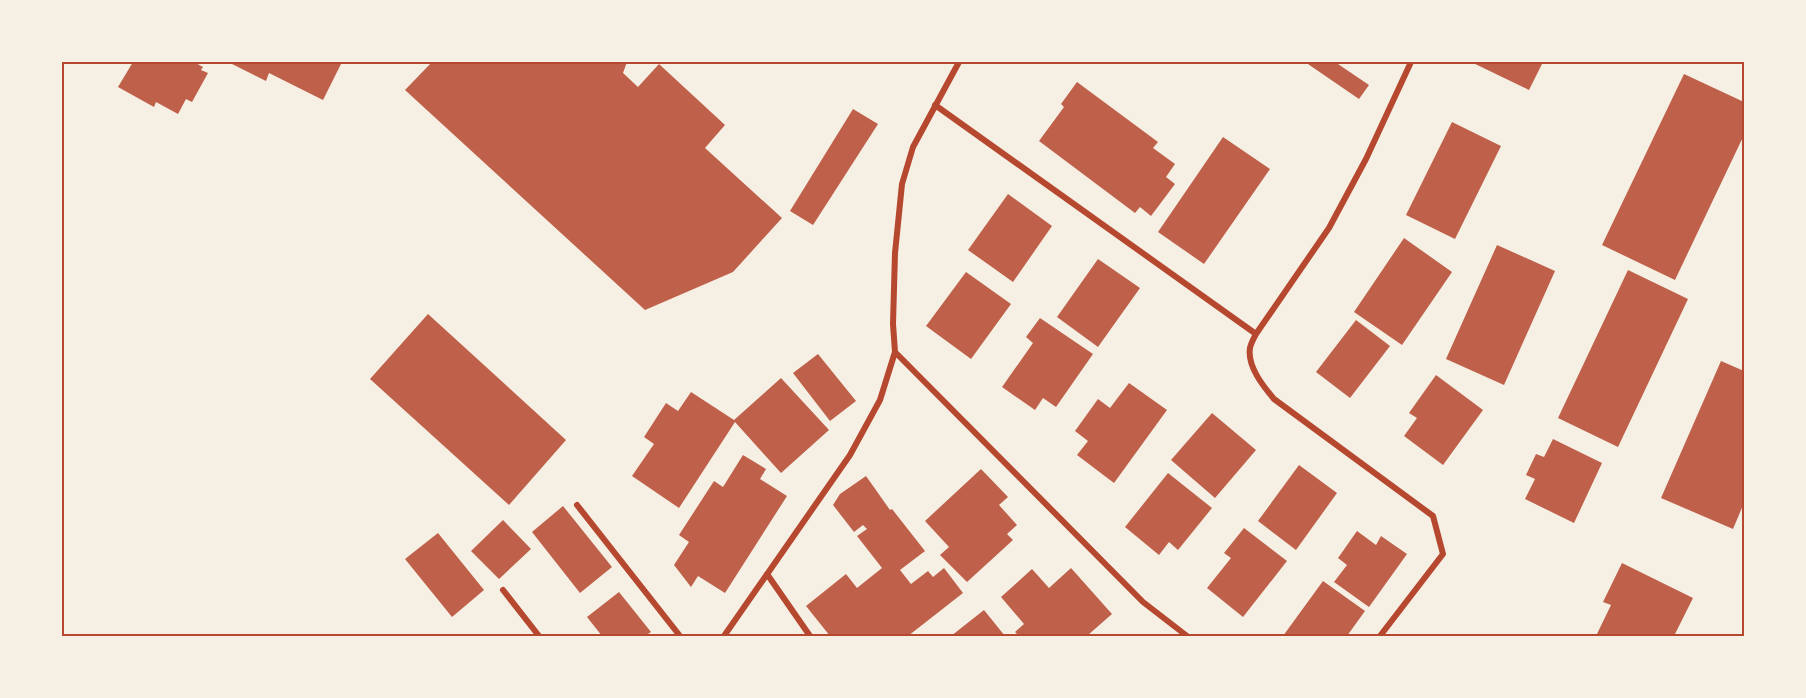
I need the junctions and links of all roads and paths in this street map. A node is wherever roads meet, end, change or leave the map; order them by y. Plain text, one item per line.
1 (959, 62) edge
2 (1411, 62) edge
3 (935, 105) junction
4 (1256, 334) junction
5 (895, 352) junction
6 (577, 505) dead end
7 (767, 574) junction
8 (503, 590) dead end
9 (539, 636) edge
10 (680, 636) edge
11 (724, 636) edge
12 (810, 636) edge
13 (1187, 636) edge
14 (1380, 636) edge

1 - 3 street
2 - 4 street
3 - 4 street
3 - 5 street
4 - 14 street
5 - 7 street
5 - 13 street
6 - 10 street
7 - 11 street
7 - 12 street
8 - 9 street

